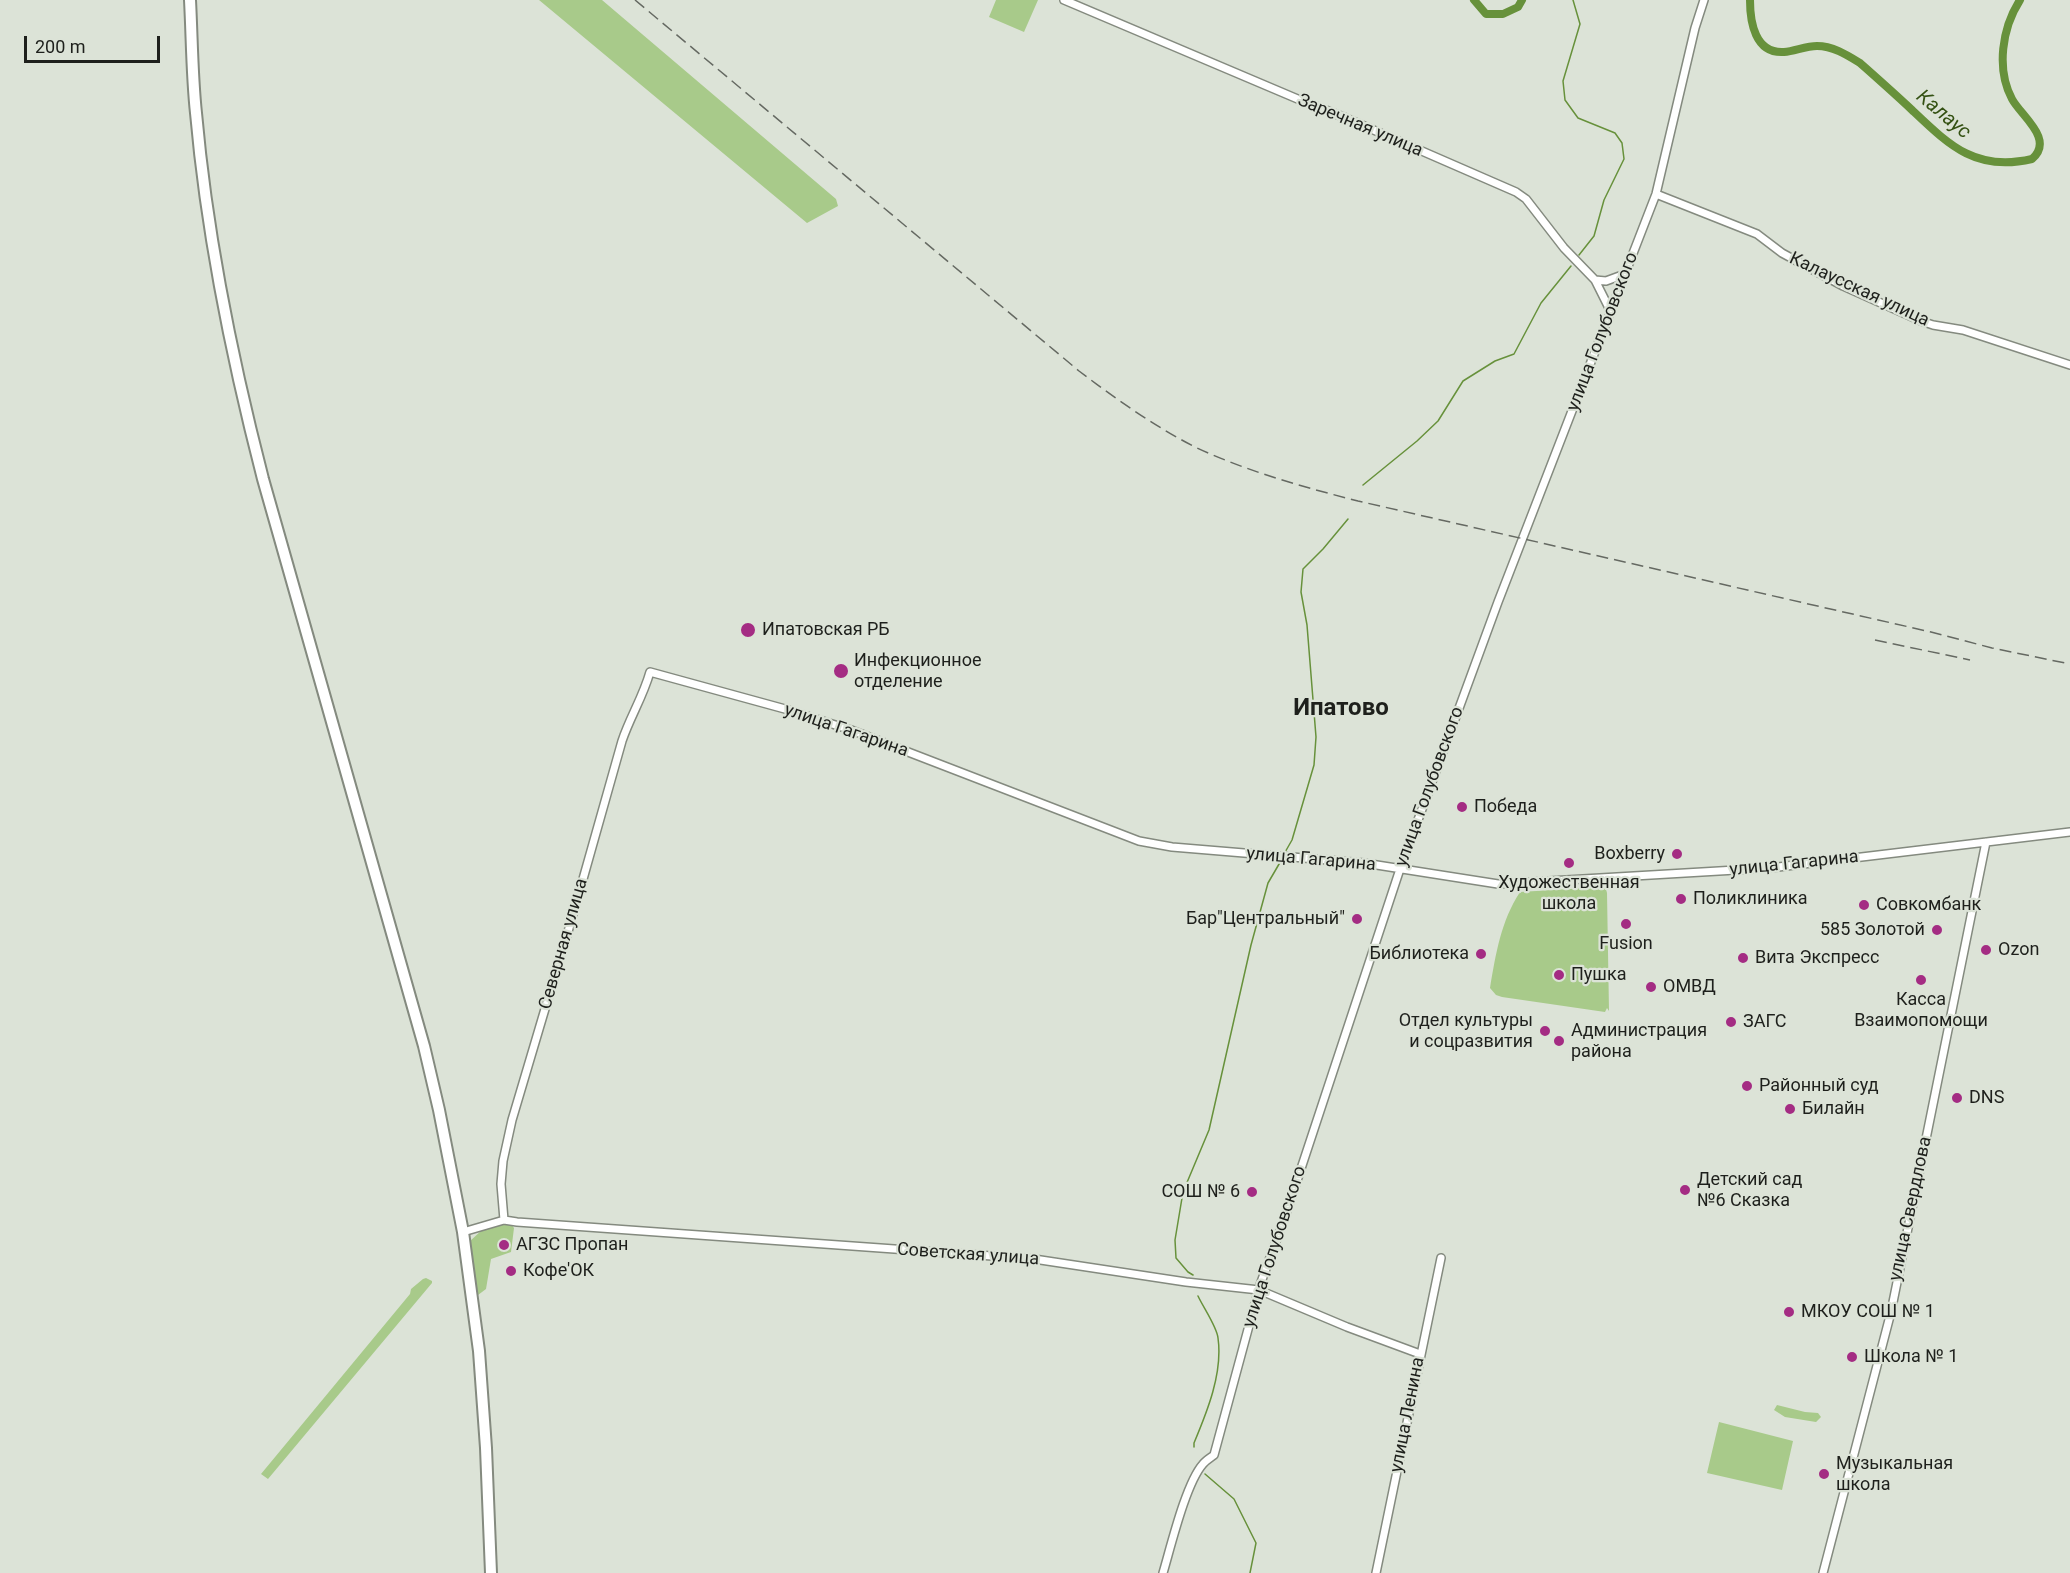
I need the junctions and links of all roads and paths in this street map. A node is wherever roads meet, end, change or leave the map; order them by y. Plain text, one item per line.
1 (190, 0) edge
2 (1064, 0) edge
3 (1704, 0) edge
4 (1656, 194) junction
5 (1625, 274) junction
6 (1595, 280) junction
7 (1611, 310) junction
8 (2070, 365) edge
9 (650, 672) joint
10 (2070, 832) edge
11 (1986, 842) junction
12 (1401, 869) junction
13 (504, 1220) junction
14 (463, 1232) junction
15 (1441, 1258) dead end
16 (1259, 1290) junction
17 (1420, 1354) junction
18 (491, 1573) edge
19 (1163, 1573) edge
20 (1376, 1573) edge
21 (1823, 1573) edge

1 - 14 highway
2 - 6 street, Заречная улица
3 - 4 street, улица Голубовского
4 - 5 street, улица Голубовского
4 - 8 street, Калаусская улица
5 - 6 street
5 - 7 street, улица Голубовского
6 - 7 street, Заречная улица
7 - 12 street, улица Голубовского
9 - 12 street, улица Гагарина
9 - 13 street, Северная улица
10 - 11 street, улица Гагарина
11 - 12 street, улица Гагарина
11 - 21 street, улица Свердлова
12 - 16 street, улица Голубовского
13 - 14 street
13 - 16 street, Советская улица
14 - 18 highway
15 - 17 street, улица Ленина
16 - 17 street, Советская улица
16 - 19 street, улица Голубовского
17 - 20 street, улица Ленина

